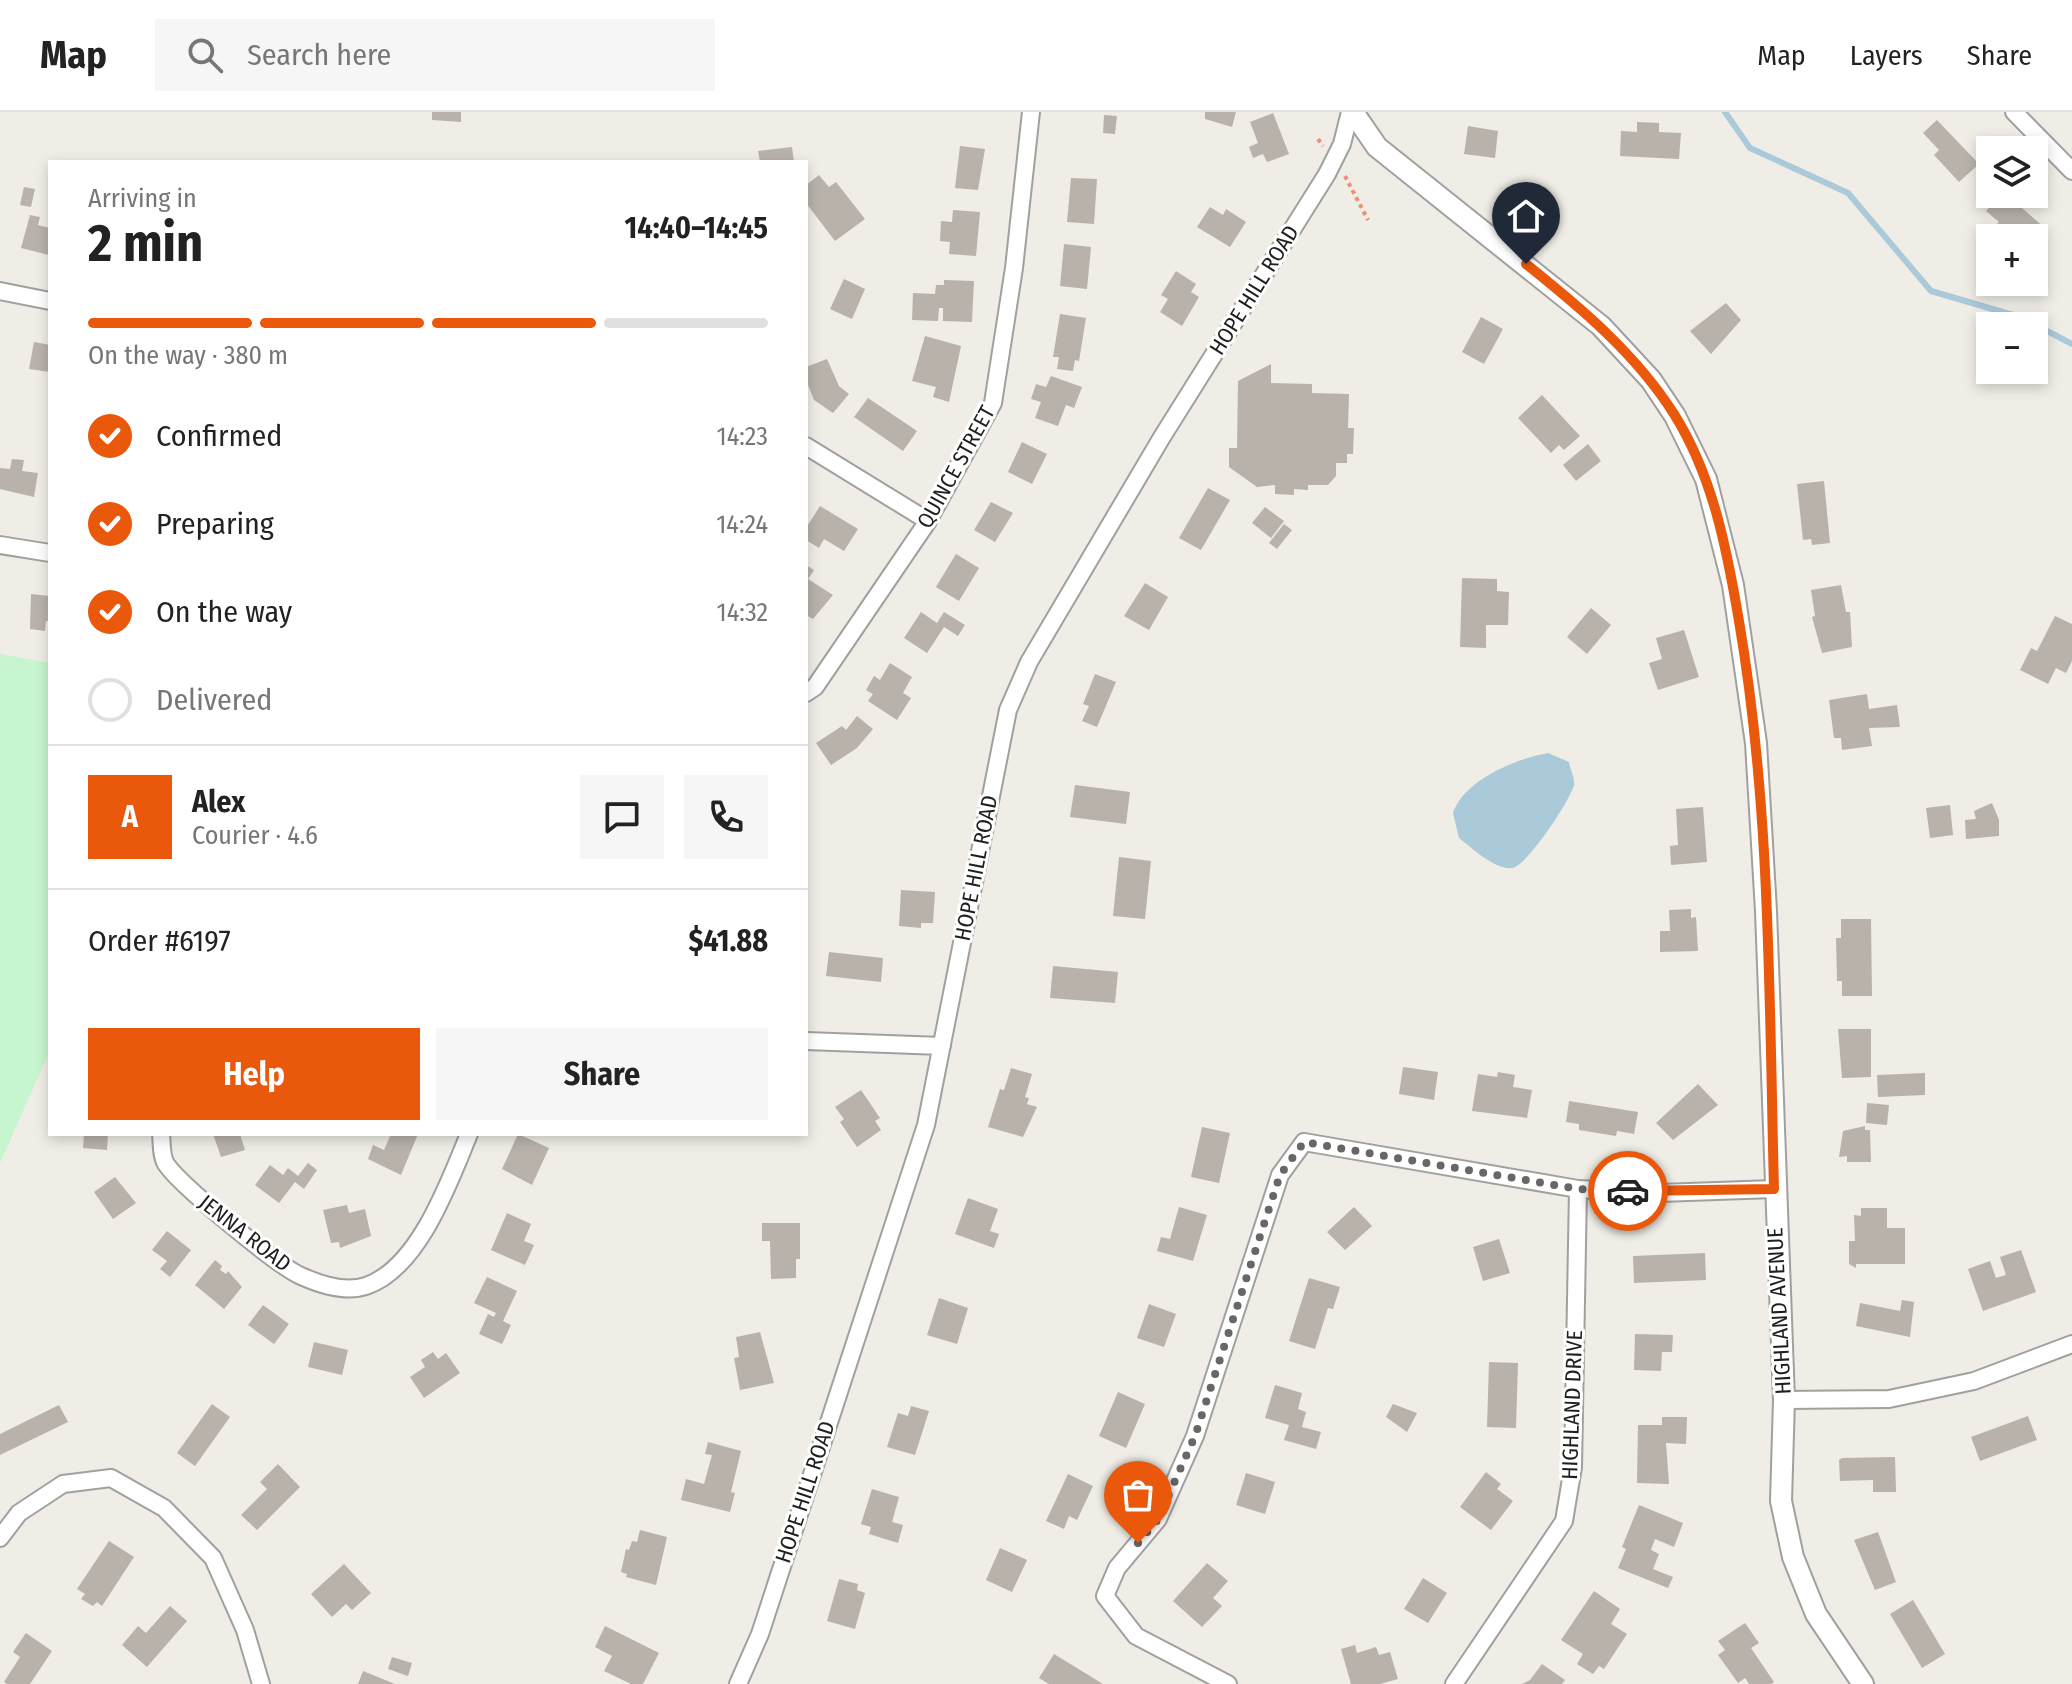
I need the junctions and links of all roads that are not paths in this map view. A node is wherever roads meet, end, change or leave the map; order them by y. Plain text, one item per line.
1 (1031, 112) edge
2 (1352, 112) edge
3 (2014, 112) edge
4 (2072, 171) edge
5 (0, 291) edge
6 (48, 301) edge
7 (808, 447) edge
8 (928, 521) junction
9 (0, 545) edge
10 (48, 553) edge
11 (808, 692) edge
12 (808, 1041) edge
13 (942, 1046) junction
14 (161, 1136) edge
15 (468, 1136) edge
16 (1578, 1189) junction
17 (1774, 1189) junction
18 (2072, 1344) edge
19 (1784, 1400) junction
20 (0, 1538) edge
21 (261, 1684) edge
22 (738, 1684) edge
23 (1228, 1684) edge
24 (1454, 1684) edge
25 (1863, 1684) edge

1 - 8 street, QUINCE STREET
2 - 13 street, HOPE HILL ROAD
2 - 17 street, HIGHLAND AVENUE
3 - 4 street
5 - 6 street
7 - 8 street
8 - 11 street, QUINCE STREET
9 - 10 street
12 - 13 street
13 - 22 street, HOPE HILL ROAD
14 - 15 street, JENNA ROAD
16 - 17 street
16 - 23 street
16 - 24 street, HIGHLAND DRIVE
17 - 19 street, HIGHLAND AVENUE
18 - 19 street
19 - 25 street, HIGHLAND AVENUE
20 - 21 street

